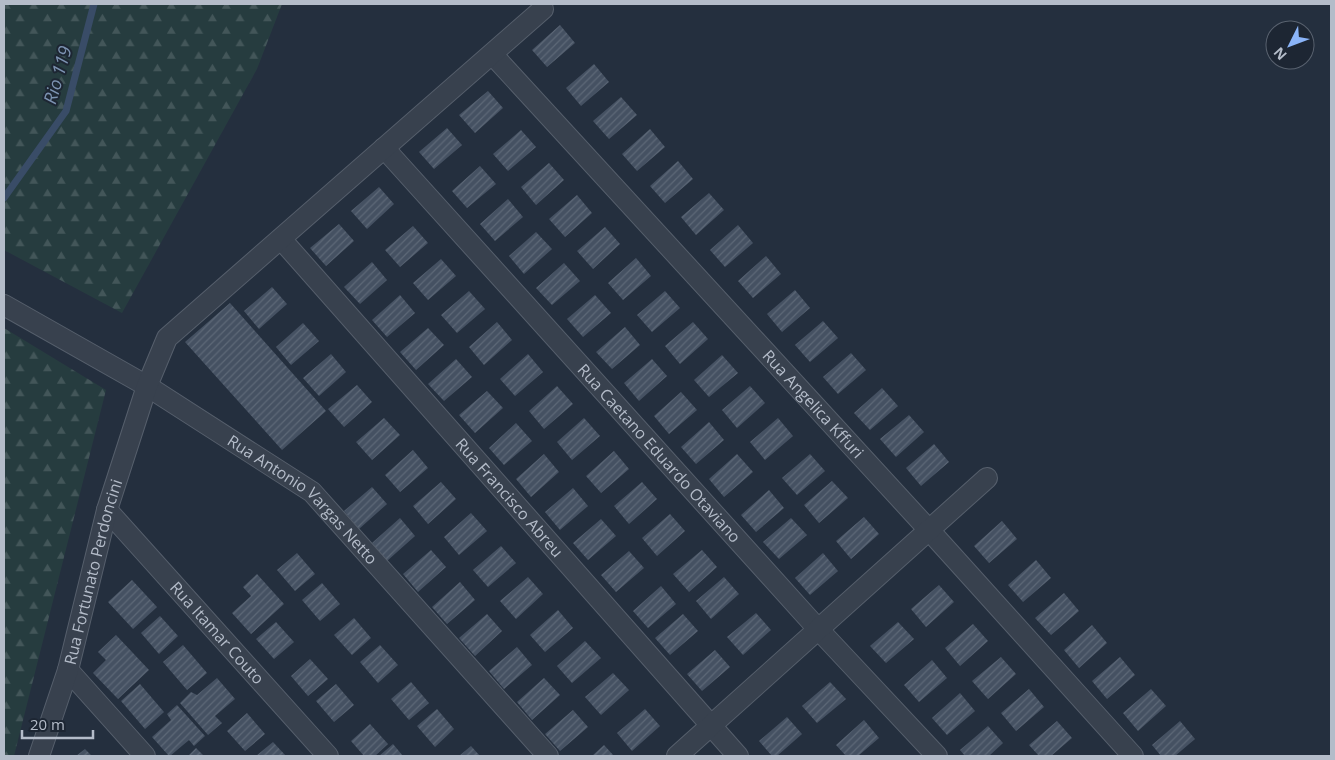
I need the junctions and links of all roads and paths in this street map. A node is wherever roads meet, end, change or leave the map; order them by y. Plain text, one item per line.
1 (543, 9) dead end
2 (492, 54) junction
3 (384, 148) junction
4 (281, 239) junction
5 (4, 305) edge
6 (147, 386) junction
7 (987, 478) dead end
8 (107, 510) junction
9 (929, 530) junction
10 (818, 629) junction
11 (68, 670) junction
12 (711, 726) junction
13 (39, 756) edge
14 (145, 756) edge
15 (328, 756) edge
16 (548, 756) edge
17 (677, 756) edge
18 (738, 756) edge
19 (937, 756) edge
20 (1133, 756) edge

1 - 2 street, Rua Fortunato Perdoncini
2 - 3 street, Rua Fortunato Perdoncini
2 - 9 street, Rua Angelica Kffuri
3 - 4 street, Rua Fortunato Perdoncini
3 - 10 street, Rua Caetano Eduardo Otaviano
4 - 6 street, Rua Fortunato Perdoncini
4 - 12 street, Rua Francisco Abreu
5 - 6 street, Rua Antonio Vargas Netto
6 - 8 street, Rua Fortunato Perdoncini
6 - 16 street, Rua Antonio Vargas Netto
7 - 9 street
8 - 11 street, Rua Fortunato Perdoncini
8 - 15 street, Rua Itamar Couto
9 - 10 street
9 - 20 street, Rua Angelica Kffuri
10 - 12 street
10 - 19 street, Rua Caetano Eduardo Otaviano
11 - 13 street, Rua Fortunato Perdoncini
11 - 14 street
12 - 17 street
12 - 18 street, Rua Francisco Abreu

